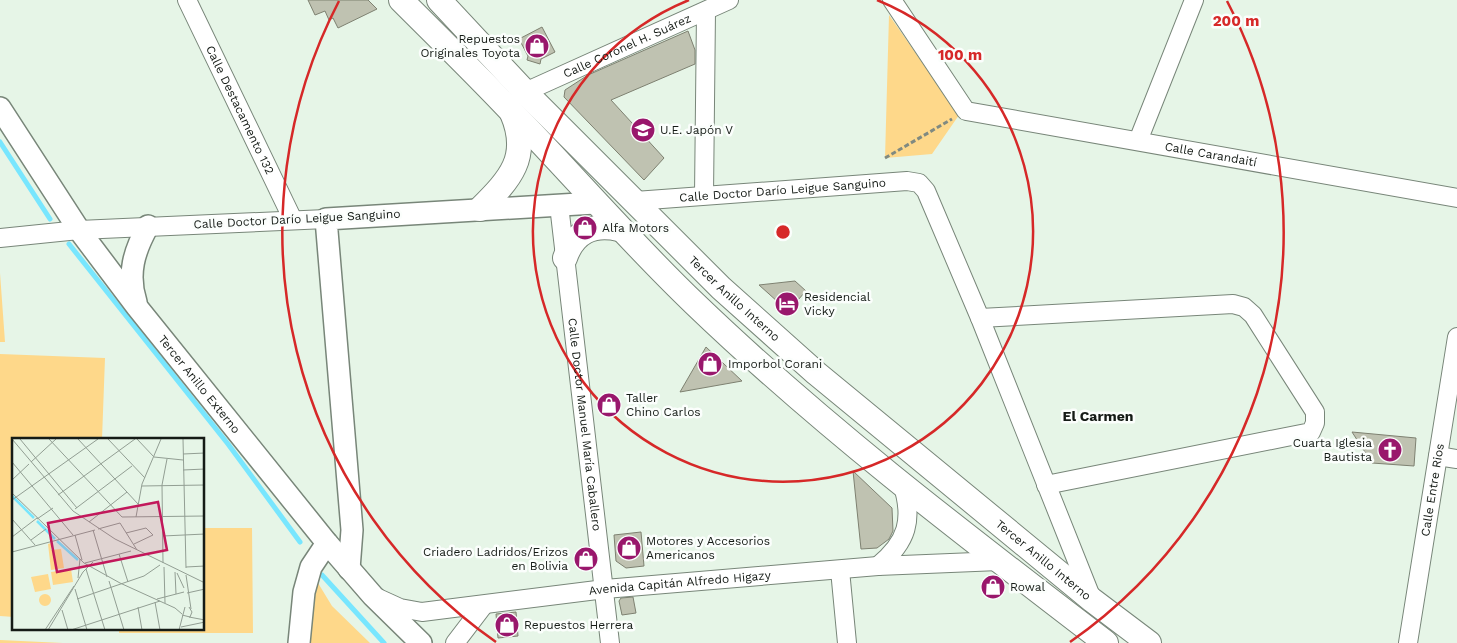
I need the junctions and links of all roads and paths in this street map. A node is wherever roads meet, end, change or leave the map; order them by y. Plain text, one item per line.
1 (187, 0) edge
2 (401, 0) edge
3 (439, 0) edge
4 (729, 0) edge
5 (892, 0) edge
6 (1194, 0) edge
7 (706, 11) junction
8 (508, 72) junction
9 (525, 92) junction
10 (0, 108) edge
11 (510, 110) junction
12 (966, 111) junction
13 (1138, 141) junction
14 (885, 158) dead end
15 (704, 195) junction
16 (1457, 198) edge
17 (634, 201) junction
18 (595, 203) junction
19 (559, 205) junction
20 (480, 209) junction
21 (326, 218) junction
22 (293, 220) junction
23 (148, 226) junction
24 (619, 229) junction
25 (74, 231) junction
26 (0, 238) edge
27 (688, 255) junction
28 (566, 258) junction
29 (138, 307) junction
30 (980, 318) junction
31 (1457, 337) edge
32 (1438, 456) junction
33 (1457, 459) edge
34 (902, 483) junction
35 (1046, 484) junction
36 (327, 543) junction
37 (1075, 555) junction
38 (999, 561) junction
39 (878, 566) junction
40 (349, 569) junction
41 (840, 570) junction
42 (1060, 573) junction
43 (605, 589) junction
44 (372, 596) junction
45 (1092, 600) junction
46 (484, 605) junction
47 (299, 643) edge
48 (421, 643) edge
49 (454, 643) edge
50 (610, 643) edge
51 (847, 643) edge
52 (1106, 643) edge
53 (1149, 643) edge
54 (1408, 643) edge

1 - 22 street, Calle Destacamento 132
2 - 11 main road
3 - 8 main road, Tercer Anillo Interno
4 - 7 street, Calle Coronel H. Suárez
5 - 12 street
6 - 13 street
7 - 9 street, Calle Coronel H. Suárez
7 - 15 street
8 - 9 main road, Tercer Anillo Interno
8 - 18 main road
9 - 17 main road, Tercer Anillo Interno
10 - 25 street, Tercer Anillo Externo
11 - 18 main road
11 - 20 main road
12 - 13 street, Calle Carandaití
12 - 14 path
13 - 16 street, Calle Carandaití
15 - 17 street, Calle Doctor Darío Leigue Sanguino
15 - 30 street, Calle Doctor Darío Leigue Sanguino
17 - 27 main road, Tercer Anillo Interno
18 - 19 street, Calle Doctor Darío Leigue Sanguino
18 - 24 main road
18 - 27 main road
19 - 20 street, Calle Doctor Darío Leigue Sanguino
19 - 28 street, Calle Doctor Manuel María Caballero
20 - 21 street, Calle Doctor Darío Leigue Sanguino
21 - 22 street, Calle Doctor Darío Leigue Sanguino
21 - 40 street
22 - 23 street, Calle Doctor Darío Leigue Sanguino
23 - 25 street, Calle Doctor Darío Leigue Sanguino
23 - 29 street
24 - 28 main road
24 - 34 main road
25 - 26 street, Calle Doctor Darío Leigue Sanguino
25 - 29 street, Tercer Anillo Externo
27 - 42 main road, Tercer Anillo Interno
28 - 43 street, Calle Doctor Manuel María Caballero
29 - 36 street, Tercer Anillo Externo
30 - 35 street
30 - 35 street
31 - 32 street, Calle Entre Rios
32 - 33 street
32 - 54 street, Calle Entre Rios
34 - 38 main road
34 - 39 street
35 - 37 street
36 - 40 street, Tercer Anillo Externo
36 - 47 street
37 - 42 street
37 - 45 street
38 - 39 street, Avenida Capitán Alfredo Higazy
38 - 52 main road
39 - 41 street, Avenida Capitán Alfredo Higazy
40 - 44 street, Tercer Anillo Externo
41 - 43 street, Avenida Capitán Alfredo Higazy
41 - 51 street
42 - 45 main road, Tercer Anillo Interno
43 - 46 street, Avenida Capitán Alfredo Higazy
43 - 50 street, Calle Doctor Manuel María Caballero
44 - 46 street, Avenida Capitán Alfredo Higazy
44 - 48 street, Tercer Anillo Externo
45 - 53 main road, Tercer Anillo Interno
46 - 49 street

